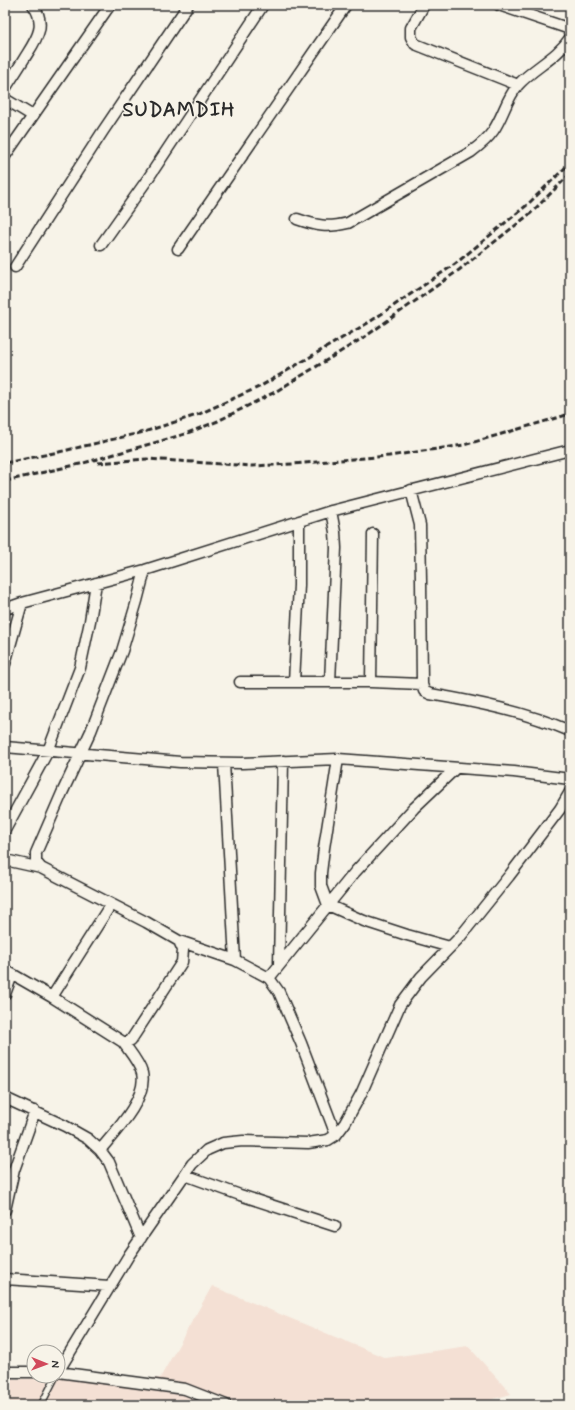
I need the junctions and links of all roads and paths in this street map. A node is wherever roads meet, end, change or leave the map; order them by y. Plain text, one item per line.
1 (33, 5) edge
2 (110, 5) edge
3 (188, 5) edge
4 (262, 5) edge
5 (346, 5) edge
6 (424, 5) edge
7 (499, 5) edge
8 (570, 29) edge
9 (570, 38) edge
10 (518, 85) junction
11 (5, 89) edge
12 (5, 98) edge
13 (33, 116) junction
14 (5, 156) edge
15 (297, 219) dead end
16 (101, 245) dead end
17 (178, 250) dead end
18 (15, 267) dead end
19 (570, 450) edge
20 (411, 490) junction
21 (331, 511) junction
22 (299, 521) junction
23 (374, 534) dead end
24 (145, 570) junction
25 (96, 583) junction
26 (22, 602) junction
27 (5, 609) edge
28 (5, 664) edge
29 (240, 682) dead end
30 (294, 682) junction
31 (330, 682) junction
32 (371, 682) junction
33 (422, 684) junction
34 (570, 731) edge
35 (5, 747) edge
36 (48, 751) junction
37 (80, 754) junction
38 (338, 759) junction
39 (283, 761) junction
40 (224, 763) junction
41 (456, 768) junction
42 (570, 779) edge
43 (570, 792) edge
44 (5, 830) edge
45 (5, 860) edge
46 (41, 868) junction
47 (111, 904) junction
48 (328, 905) junction
49 (179, 941) junction
50 (450, 947) junction
51 (235, 960) junction
52 (279, 965) junction
53 (9, 972) edge
54 (269, 978) junction
55 (5, 994) edge
56 (52, 997) junction
57 (123, 1042) junction
58 (5, 1098) edge
59 (35, 1111) junction
60 (336, 1136) junction
61 (100, 1150) junction
62 (185, 1175) junction
63 (5, 1210) edge
64 (335, 1226) dead end
65 (141, 1238) junction
66 (5, 1279) edge
67 (110, 1286) junction
68 (66, 1359) edge
69 (5, 1372) edge
70 (26, 1372) edge
71 (66, 1373) edge
72 (52, 1384) edge
73 (41, 1405) edge
74 (226, 1405) edge

1 - 11 street
2 - 13 street
3 - 18 street
4 - 16 street
5 - 17 street
6 - 10 street
7 - 8 street
9 - 10 street
10 - 15 street
12 - 13 street
13 - 14 street
19 - 20 street
20 - 21 street
20 - 33 street
21 - 22 street
21 - 31 street
22 - 24 street
22 - 30 street
23 - 32 street
24 - 25 street
24 - 37 street
25 - 26 street
25 - 36 street
26 - 27 street
26 - 28 street
29 - 30 street
30 - 31 street
31 - 32 street
32 - 33 street
33 - 34 street
35 - 36 street
36 - 37 street
36 - 44 street
37 - 40 street
37 - 46 street
38 - 39 street
38 - 41 street
38 - 48 street
39 - 40 street
39 - 52 street
40 - 51 street
41 - 42 street
41 - 48 street
43 - 50 street
45 - 46 street
46 - 47 street
47 - 49 street
47 - 56 street
48 - 50 street
48 - 52 street
49 - 51 street
49 - 57 street
50 - 60 street
51 - 54 street
52 - 54 street
53 - 55 street
53 - 56 street
54 - 60 street
56 - 57 street
57 - 61 street
58 - 59 street
59 - 61 street
59 - 63 street
60 - 62 street
61 - 65 street
62 - 64 street
62 - 65 street
65 - 67 street
66 - 67 street
67 - 68 street
69 - 70 street
71 - 74 street
72 - 73 lane

